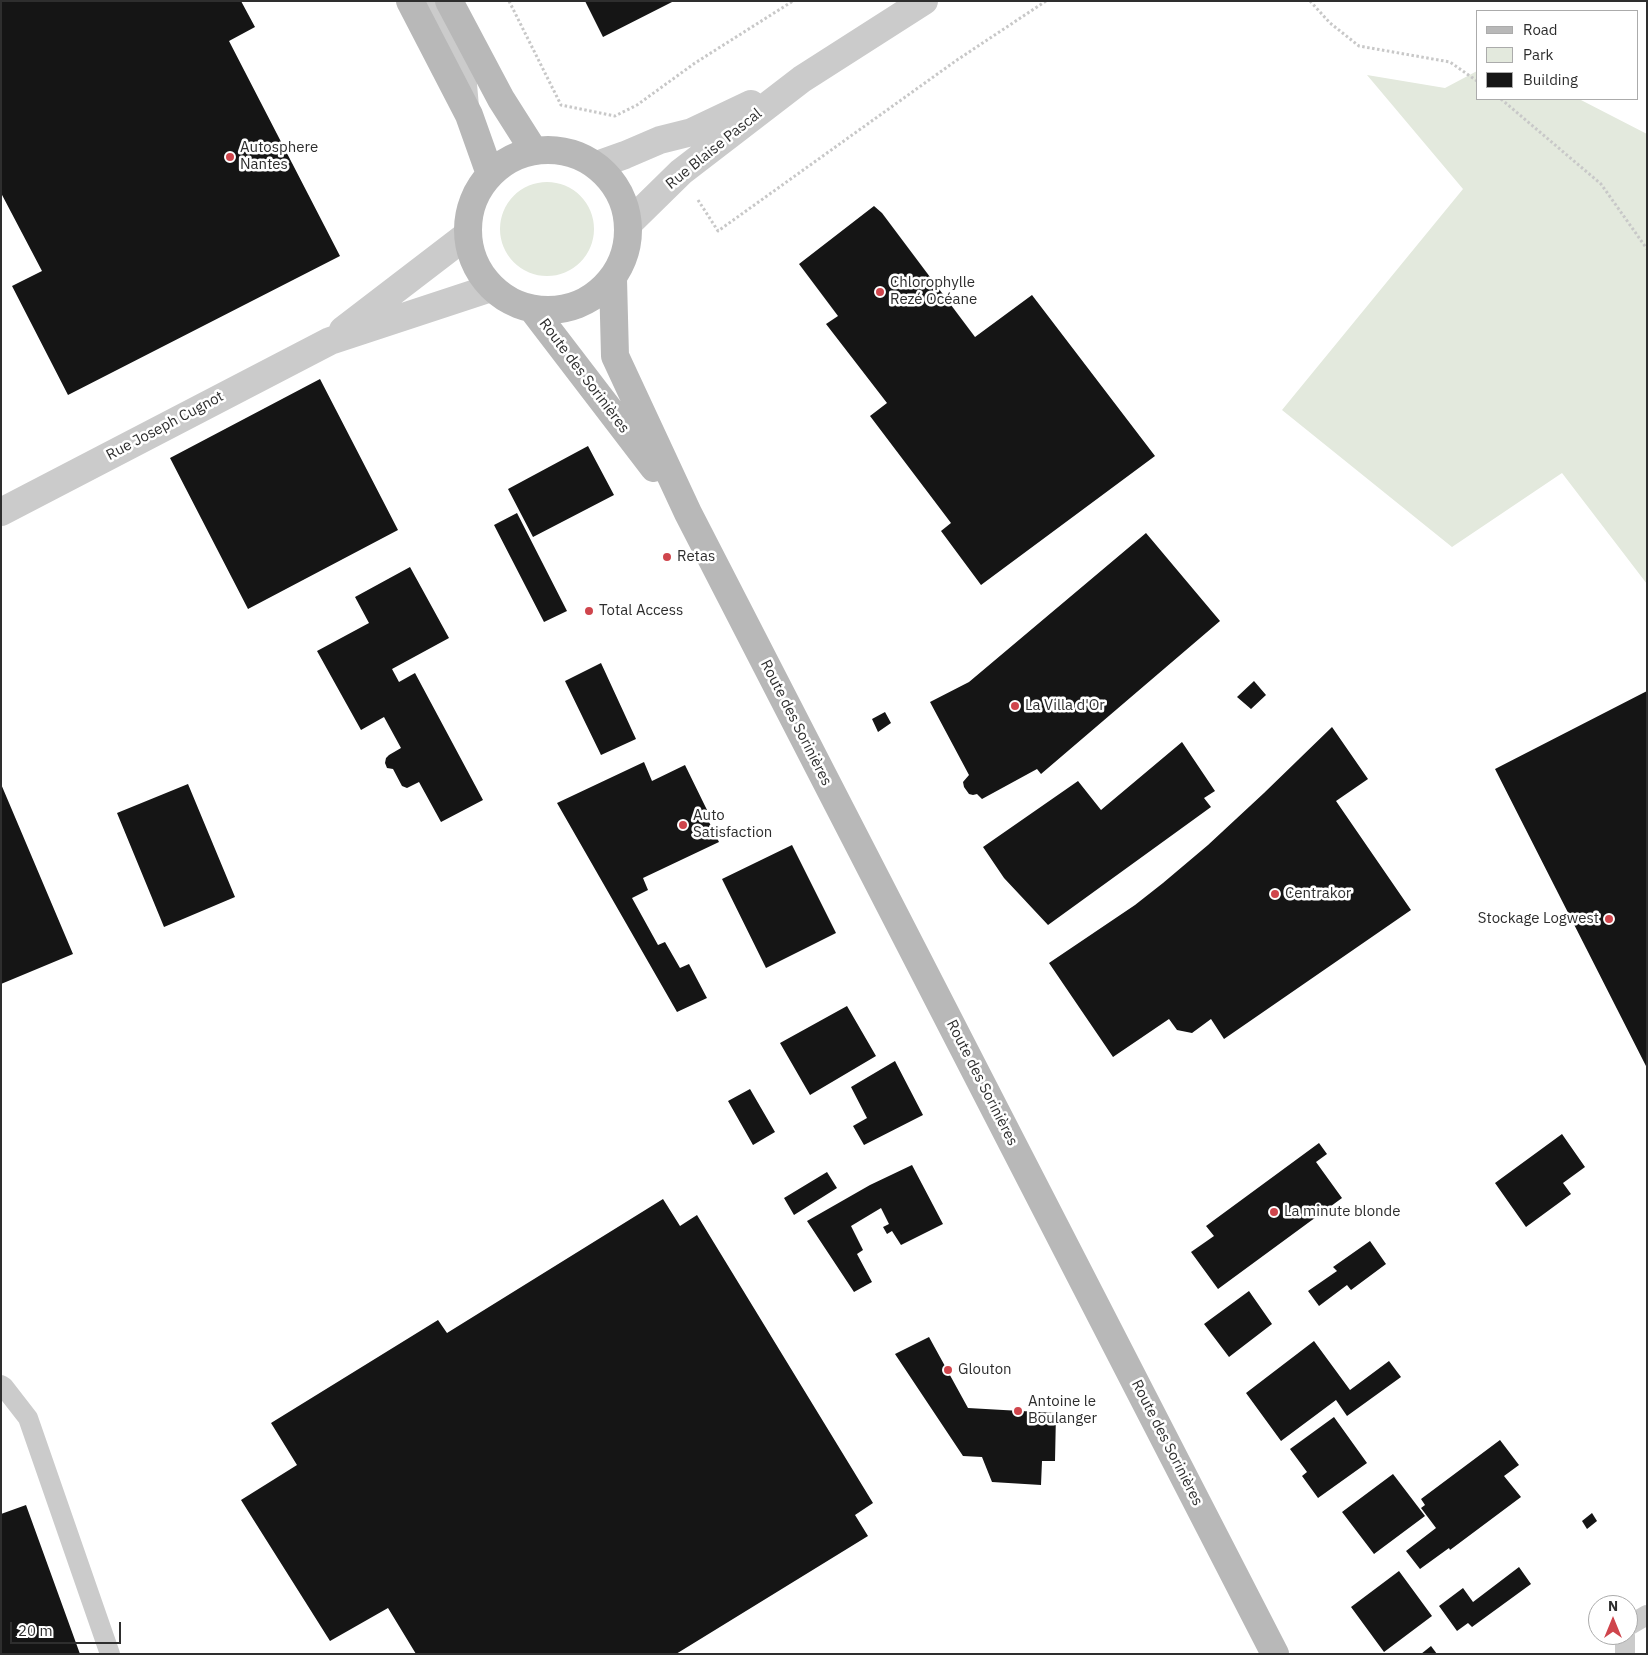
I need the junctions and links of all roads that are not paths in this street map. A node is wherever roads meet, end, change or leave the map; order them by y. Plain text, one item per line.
1 (410, 1) edge
2 (428, 1) edge
3 (449, 1) edge
4 (924, 1) edge
5 (466, 74) junction
6 (802, 79) junction
7 (501, 99) junction
8 (469, 115) junction
9 (534, 150) junction
10 (597, 165) junction
11 (490, 174) junction
12 (629, 223) junction
13 (467, 235) junction
14 (613, 279) junction
15 (492, 288) junction
16 (534, 310) junction
17 (330, 341) junction
18 (1, 512) edge
19 (688, 513) junction
20 (1, 1384) edge
21 (110, 1654) edge
22 (1275, 1654) edge

1 - 8 main road
2 - 5 lane
3 - 7 main road
4 - 6 street, Rue Blaise Pascal
5 - 7 lane
5 - 8 lane
6 - 10 street, Rue Blaise Pascal
6 - 12 street, Rue Blaise Pascal
7 - 9 main road
8 - 11 main road
9 - 10 main road, Route des Sorinières
9 - 11 main road, Route des Sorinières
10 - 12 main road, Route des Sorinières
11 - 13 main road, Route des Sorinières
12 - 14 main road, Route des Sorinières
13 - 15 main road, Route des Sorinières
13 - 17 street, Rue Joseph Cugnot
14 - 16 main road, Route des Sorinières
14 - 19 main road, Route des Sorinières
15 - 16 main road, Route des Sorinières
15 - 17 street, Rue Joseph Cugnot
16 - 19 main road, Route des Sorinières
17 - 18 street, Rue Joseph Cugnot
19 - 22 main road, Route des Sorinières
20 - 21 lane

